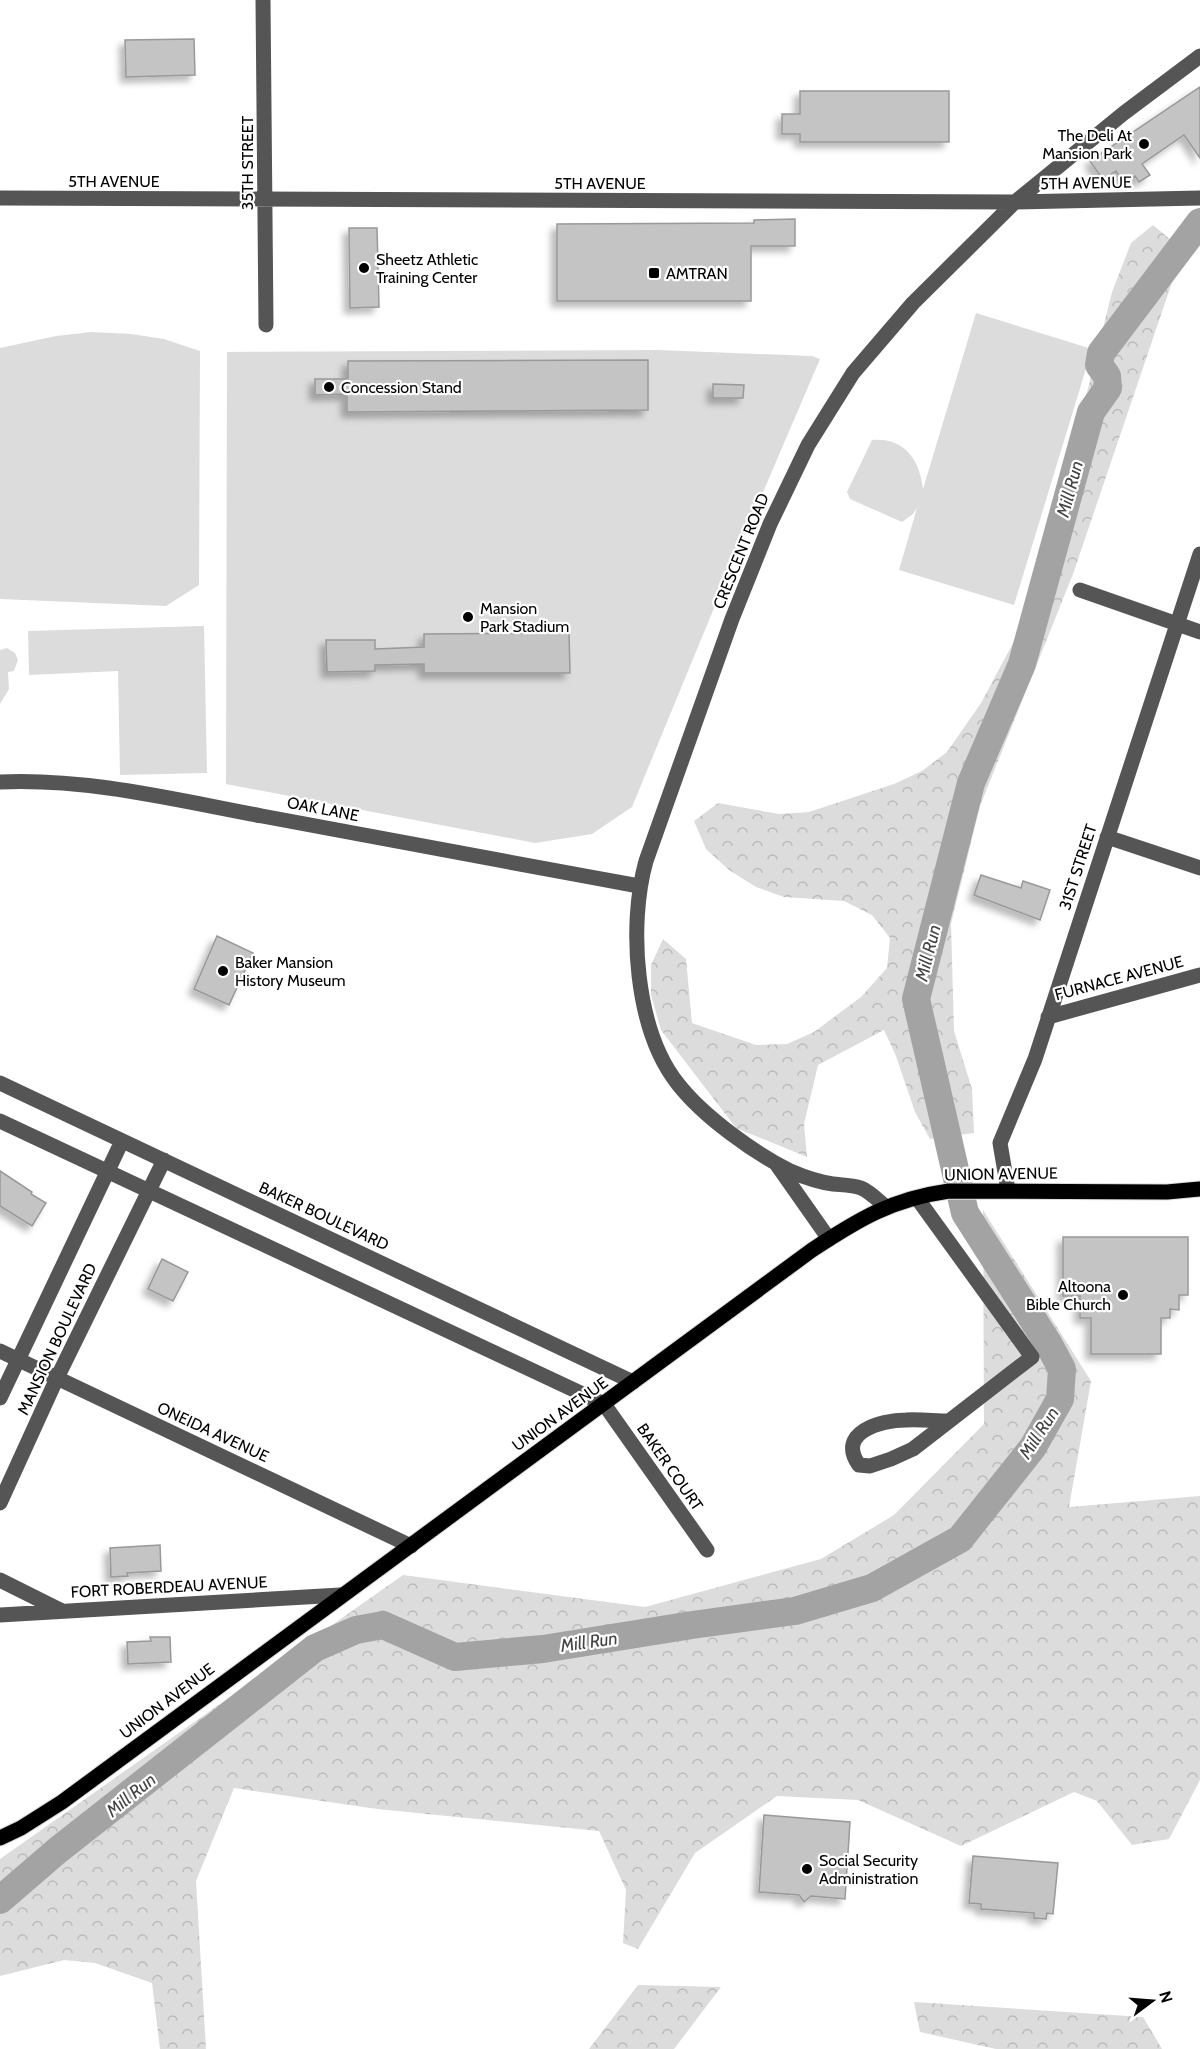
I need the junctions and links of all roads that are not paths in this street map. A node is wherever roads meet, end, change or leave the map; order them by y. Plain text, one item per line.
1 (263, 0) edge
2 (1200, 56) edge
3 (0, 198) edge
4 (1200, 198) edge
5 (265, 200) junction
6 (1015, 202) junction
7 (266, 325) dead end
8 (1200, 554) edge
9 (1080, 590) dead end
10 (1177, 624) junction
11 (1200, 632) edge
12 (0, 782) edge
13 (1107, 837) junction
14 (1200, 868) edge
15 (639, 886) junction
16 (1200, 975) edge
17 (1048, 1017) junction
18 (0, 1083) edge
19 (0, 1121) edge
20 (122, 1141) junction
21 (164, 1160) junction
22 (774, 1161) junction
23 (107, 1171) junction
24 (1200, 1189) edge
25 (1008, 1190) junction
26 (148, 1191) junction
27 (917, 1198) junction
28 (886, 1207) junction
29 (829, 1239) junction
30 (0, 1351) edge
31 (18, 1360) junction
32 (57, 1378) junction
33 (633, 1382) junction
34 (0, 1398) edge
35 (603, 1404) junction
36 (949, 1421) junction
37 (0, 1503) edge
38 (411, 1546) junction
39 (707, 1551) dead end
40 (0, 1580) edge
41 (340, 1595) junction
42 (63, 1611) junction
43 (0, 1615) edge
44 (0, 1838) edge

1 - 5 street, 35TH STREET
2 - 6 street, CRESCENT ROAD
3 - 5 street, 5TH AVENUE
4 - 6 street, 5TH AVENUE
5 - 6 street, 5TH AVENUE
5 - 7 street, 35TH STREET
6 - 15 street, CRESCENT ROAD
8 - 10 street, 31ST STREET
9 - 10 street
10 - 11 street
10 - 13 street, 31ST STREET
12 - 15 street, OAK LANE
13 - 14 street
13 - 17 street, 31ST STREET
15 - 22 street, CRESCENT ROAD
16 - 17 street, FURNACE AVENUE
17 - 25 street, 31ST STREET
18 - 20 street, BAKER BOULEVARD
19 - 23 street
20 - 21 street, BAKER BOULEVARD
20 - 23 street, MANSION BOULEVARD
21 - 26 street, MANSION BOULEVARD
21 - 33 street, BAKER BOULEVARD
22 - 28 street, CRESCENT ROAD
22 - 29 street, CRESCENT ROAD
23 - 26 street
23 - 31 street, MANSION BOULEVARD
24 - 25 main road, UNION AVENUE
25 - 27 main road, UNION AVENUE
26 - 32 street, MANSION BOULEVARD
26 - 35 street
27 - 28 main road, UNION AVENUE
27 - 36 street
28 - 29 main road, UNION AVENUE
29 - 33 main road, UNION AVENUE
30 - 31 street, ONEIDA AVENUE
31 - 32 street, ONEIDA AVENUE
31 - 34 street, MANSION BOULEVARD
32 - 37 street, MANSION BOULEVARD
32 - 38 street, ONEIDA AVENUE
33 - 35 main road, UNION AVENUE
35 - 38 main road, UNION AVENUE
35 - 39 street, BAKER COURT
36 - 36 street
38 - 41 main road, UNION AVENUE
40 - 42 street
41 - 42 street, FORT ROBERDEAU AVENUE
41 - 44 main road, UNION AVENUE
42 - 43 street, FORT ROBERDEAU AVENUE

